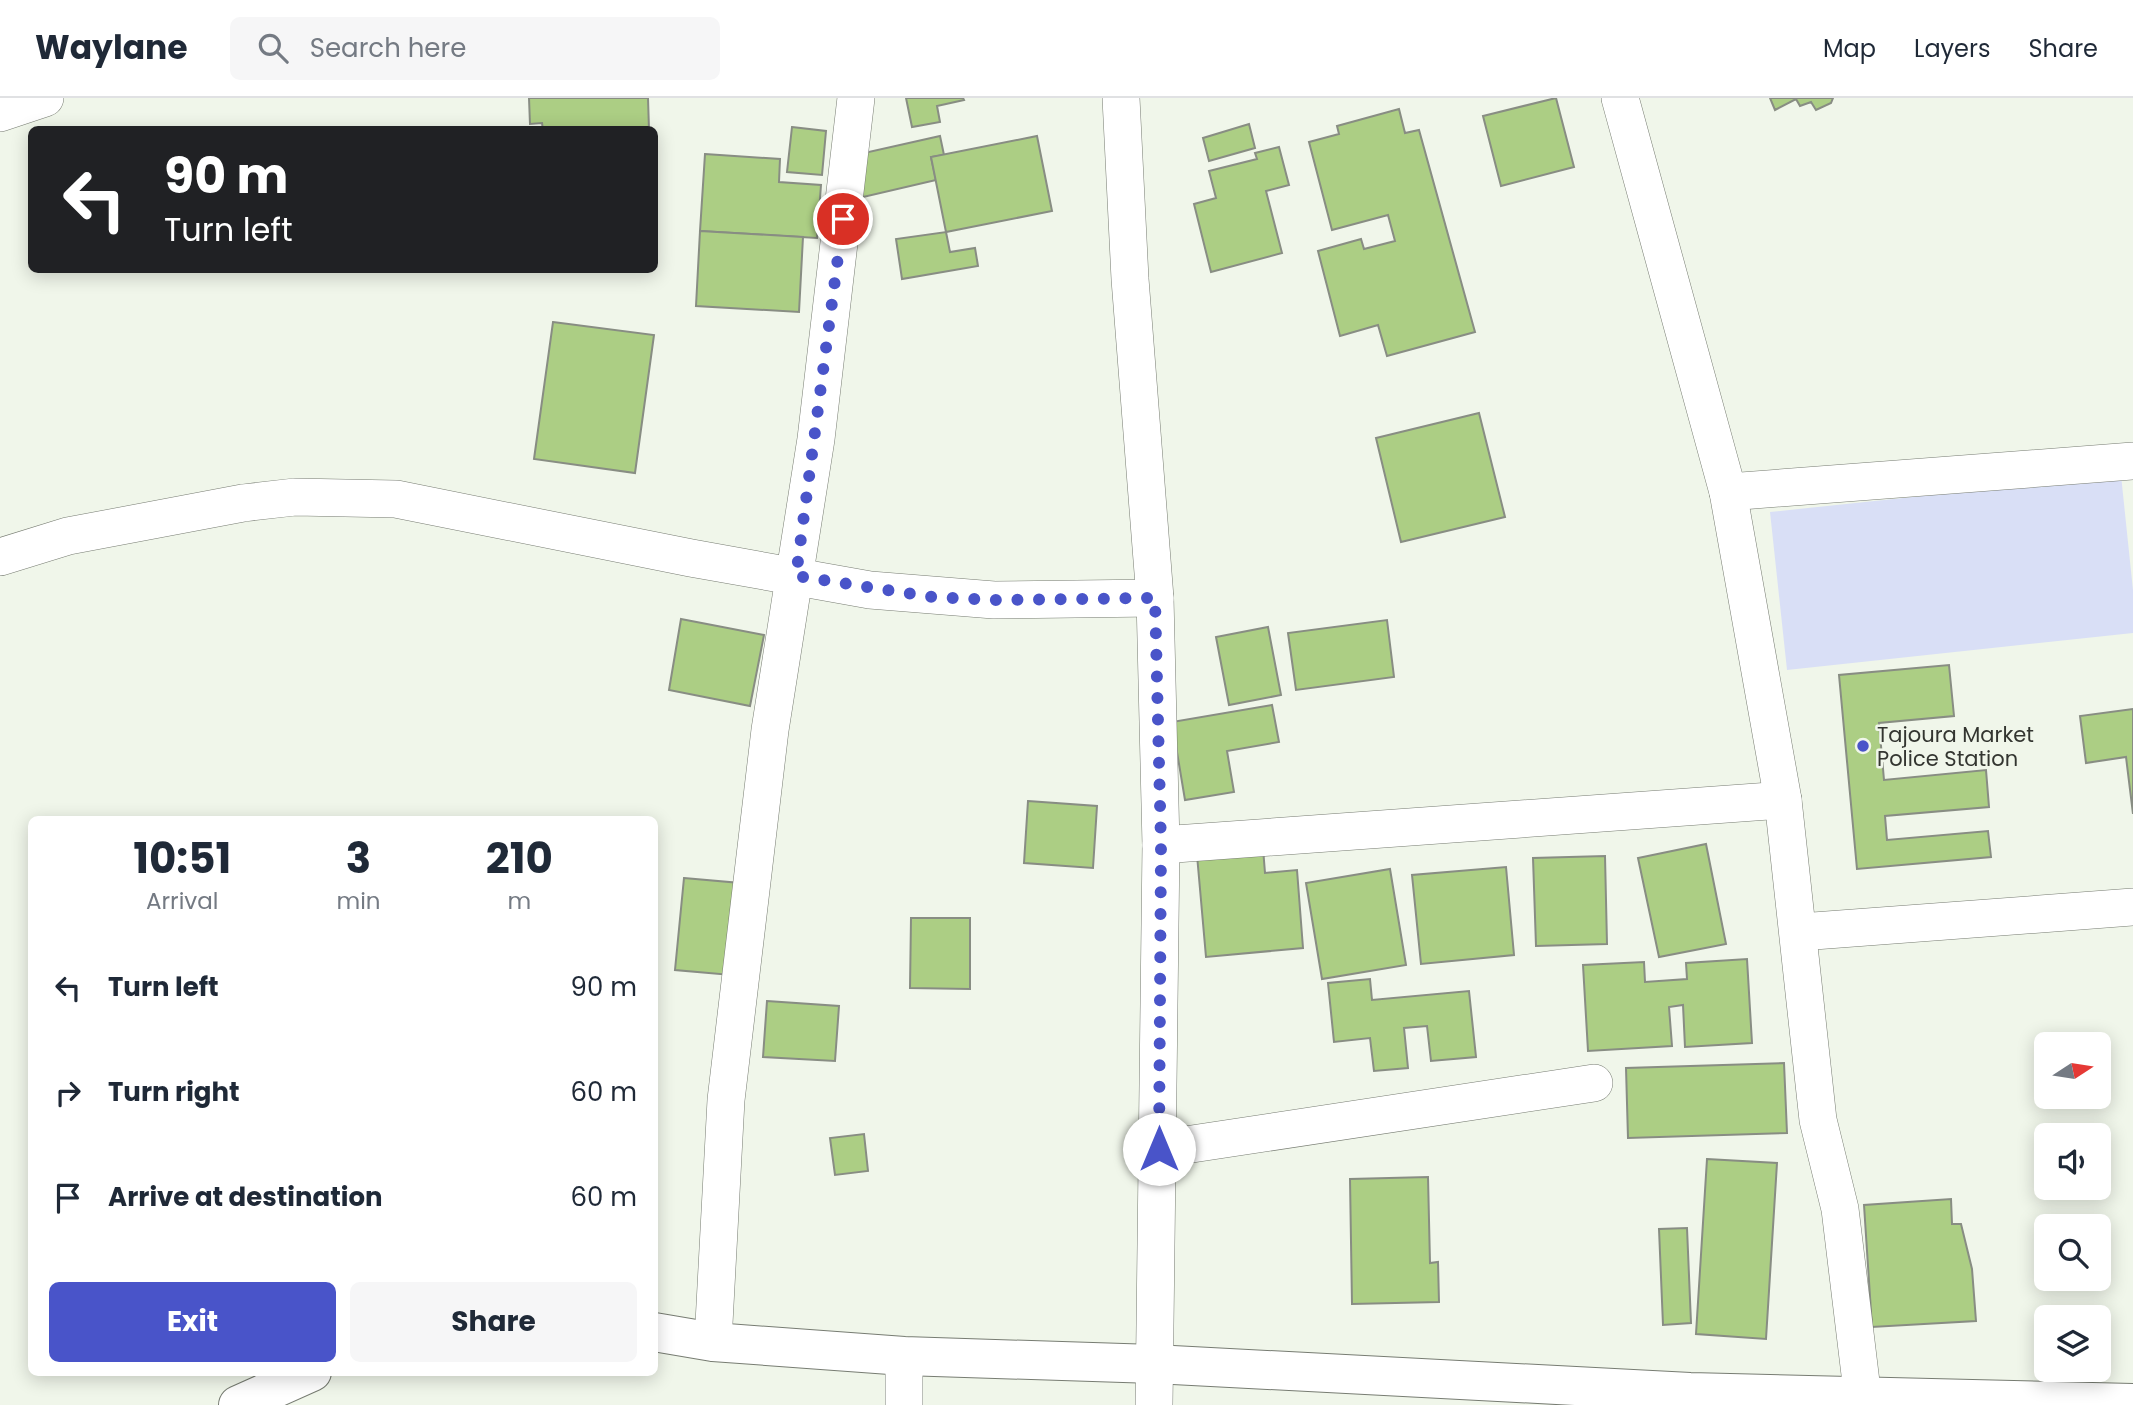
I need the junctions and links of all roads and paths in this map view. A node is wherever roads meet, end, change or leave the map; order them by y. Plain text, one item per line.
1 (46, 98) edge
2 (856, 98) edge
3 (1121, 98) edge
4 (1620, 98) edge
5 (0, 113) edge
6 (2133, 461) edge
7 (1728, 492) junction
8 (0, 557) edge
9 (796, 576) junction
10 (1155, 598) junction
11 (1783, 800) junction
12 (1161, 845) junction
13 (2133, 907) edge
14 (1800, 932) junction
15 (1594, 1083) dead end
16 (1159, 1149) junction
17 (658, 1333) edge
18 (713, 1342) junction
19 (904, 1356) junction
20 (1154, 1364) junction
21 (303, 1376) edge
22 (1514, 1394) edge
23 (1863, 1399) junction
24 (2133, 1403) edge
25 (239, 1405) edge
26 (904, 1405) edge
27 (1154, 1405) edge

1 - 5 street
2 - 9 street
3 - 10 street
4 - 7 street
6 - 7 street
7 - 11 street
8 - 9 street
9 - 10 street
9 - 18 street
10 - 12 street
11 - 12 street
11 - 14 street
12 - 16 street
13 - 14 street
14 - 23 street
15 - 16 street
16 - 20 street
17 - 18 street
18 - 19 street
19 - 20 street
19 - 26 street
20 - 22 street
20 - 27 street
21 - 25 street
22 - 23 street
23 - 24 street

